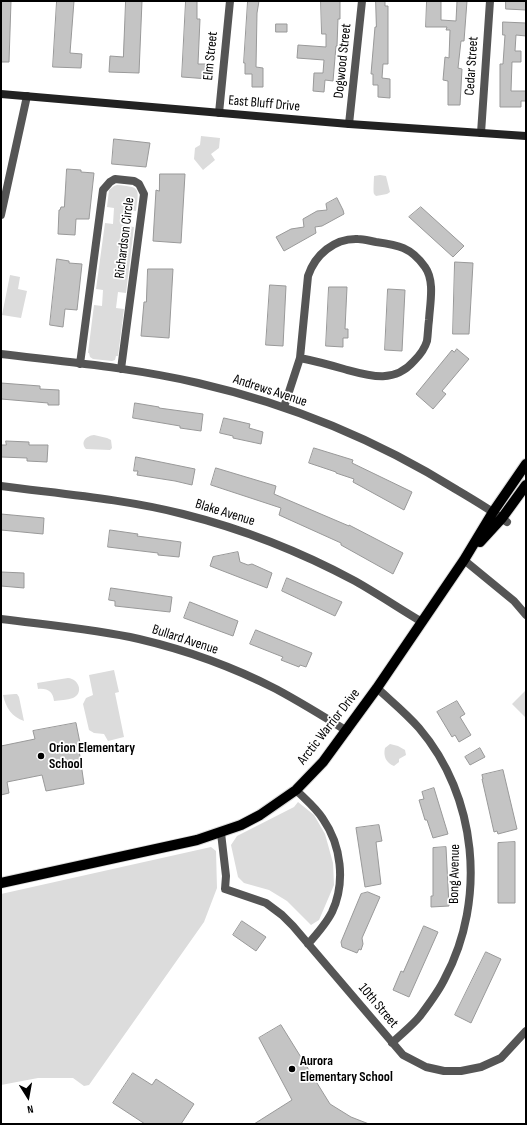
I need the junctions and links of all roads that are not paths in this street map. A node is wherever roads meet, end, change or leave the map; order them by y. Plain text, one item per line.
1 (230, 1) edge
2 (362, 1) edge
3 (490, 1) edge
4 (1, 94) edge
5 (27, 96) junction
6 (219, 113) junction
7 (349, 124) junction
8 (481, 133) junction
9 (526, 136) edge
10 (1, 214) edge
11 (1, 354) edge
12 (300, 358) junction
13 (80, 364) junction
14 (121, 369) junction
15 (284, 407) junction
16 (526, 464) edge
17 (526, 485) edge
18 (1, 486) edge
19 (493, 512) junction
20 (504, 520) junction
21 (464, 560) junction
22 (526, 615) edge
23 (1, 619) edge
24 (422, 622) junction
25 (377, 688) junction
26 (347, 731) junction
27 (296, 790) junction
28 (221, 833) junction
29 (1, 882) edge
30 (308, 944) junction
31 (526, 1031) edge
32 (392, 1043) junction

1 - 6 street, Elm Street
2 - 7 street, Dogwood Street
3 - 8 street, Cedar Street
4 - 5 street, East Bluff Drive
5 - 6 street, East Bluff Drive
5 - 10 street
6 - 7 street, East Bluff Drive
7 - 8 street, East Bluff Drive
8 - 9 street, East Bluff Drive
11 - 13 street, Andrews Avenue
12 - 12 street
12 - 15 street
13 - 14 street, Andrews Avenue
13 - 14 street, Richardson Circle
14 - 15 street, Andrews Avenue
15 - 19 street, Andrews Avenue
16 - 19 main road, Arctic Warrior Drive
17 - 20 main road, Arctic Warrior Drive
18 - 24 street, Blake Avenue
19 - 20 street, Andrews Avenue
19 - 21 main road, Arctic Warrior Drive
20 - 21 main road, Arctic Warrior Drive
21 - 22 street
21 - 24 main road, Arctic Warrior Drive
23 - 26 street, Bullard Avenue
24 - 25 main road, Arctic Warrior Drive
25 - 26 main road, Arctic Warrior Drive
25 - 32 street, Bong Avenue
26 - 27 main road, Arctic Warrior Drive
27 - 28 main road, Arctic Warrior Drive
27 - 30 street
28 - 29 main road, Arctic Warrior Drive
28 - 30 street, 10th Street
30 - 32 street, 10th Street
31 - 32 street, 10th Street

